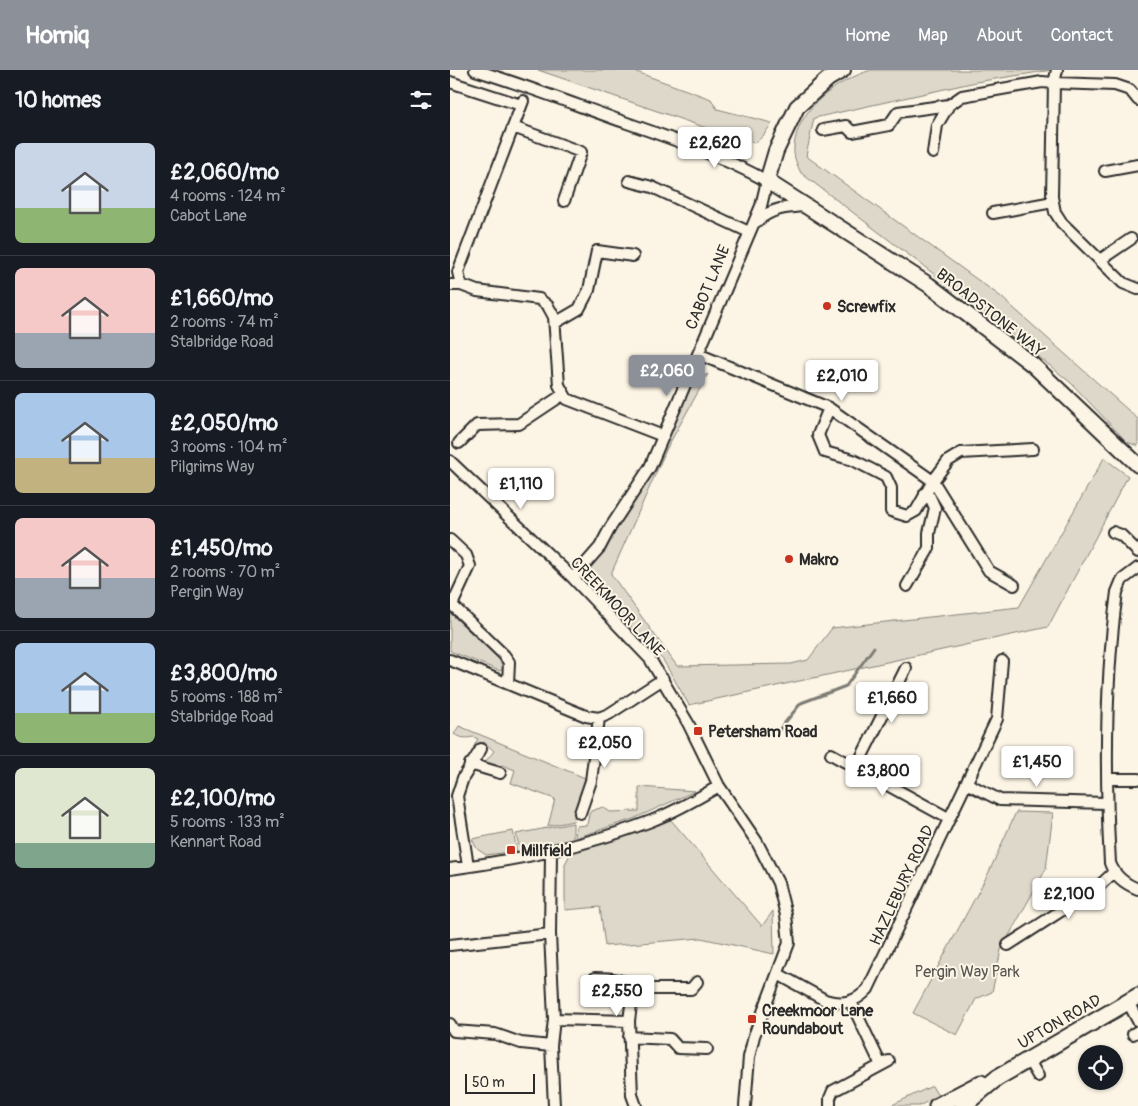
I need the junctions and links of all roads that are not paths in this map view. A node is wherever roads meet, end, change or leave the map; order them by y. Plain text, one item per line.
1 (475, 70) edge
2 (843, 70) edge
3 (1057, 70) edge
4 (450, 82) edge
5 (1054, 82) junction
6 (1138, 100) edge
7 (949, 105) junction
8 (513, 127) junction
9 (823, 130) dead end
10 (933, 153) dead end
11 (1138, 165) edge
12 (1105, 171) dead end
13 (629, 181) dead end
14 (767, 181) junction
15 (564, 201) dead end
16 (1053, 202) junction
17 (808, 206) junction
18 (993, 214) dead end
19 (751, 228) junction
20 (1131, 239) dead end
21 (633, 256) dead end
22 (1100, 260) junction
23 (455, 285) edge
24 (1138, 289) edge
25 (554, 323) junction
26 (698, 354) junction
27 (564, 394) junction
28 (829, 408) junction
29 (663, 436) junction
30 (459, 443) dead end
31 (1033, 449) dead end
32 (450, 461) edge
33 (1138, 464) edge
34 (933, 481) junction
35 (926, 493) junction
36 (1113, 532) dead end
37 (450, 540) edge
38 (1138, 552) edge
39 (1138, 568) edge
40 (573, 578) junction
41 (1014, 585) dead end
42 (907, 586) dead end
43 (451, 604) edge
44 (450, 660) edge
45 (1002, 661) dead end
46 (906, 668) dead end
47 (663, 679) junction
48 (508, 684) junction
49 (599, 718) junction
50 (481, 750) dead end
51 (831, 754) dead end
52 (470, 764) junction
53 (856, 768) junction
54 (500, 773) dead end
55 (1108, 779) junction
56 (1138, 779) edge
57 (966, 783) junction
58 (719, 786) junction
59 (454, 796) edge
60 (1106, 803) junction
61 (580, 813) dead end
62 (948, 818) junction
63 (551, 853) junction
64 (468, 866) junction
65 (450, 869) edge
66 (1113, 873) junction
67 (1138, 889) edge
68 (550, 934) junction
69 (450, 945) edge
70 (1008, 945) dead end
71 (778, 974) junction
72 (595, 978) dead end
73 (694, 989) dead end
74 (638, 992) junction
75 (1133, 999) edge
76 (851, 1002) junction
77 (554, 1019) junction
78 (629, 1021) junction
79 (1138, 1021) edge
80 (451, 1030) edge
81 (629, 1037) junction
82 (551, 1046) junction
83 (707, 1049) dead end
84 (1028, 1059) junction
85 (1038, 1076) dead end
86 (997, 1078) junction
87 (554, 1106) edge
88 (636, 1106) edge
89 (745, 1106) edge
90 (830, 1106) edge
91 (937, 1106) edge
92 (963, 1106) edge

1 - 14 street, BROADSTONE WAY
2 - 14 main road, CABOT LANE
3 - 5 street
4 - 8 street
5 - 6 street
5 - 7 street
5 - 16 street
7 - 9 street
7 - 10 street
8 - 15 street
8 - 23 street
11 - 12 street
13 - 19 street
14 - 17 main road, BROADSTONE WAY
14 - 19 street, CABOT LANE
16 - 18 street
16 - 22 street
17 - 19 street
17 - 33 main road, BROADSTONE WAY
19 - 26 street, CABOT LANE
20 - 22 street
21 - 25 street
22 - 24 street
23 - 25 street
25 - 27 street
26 - 28 street
26 - 29 street, CABOT LANE
27 - 29 street
27 - 30 street
28 - 34 street
28 - 35 street
29 - 40 street, CABOT LANE
31 - 34 street
32 - 40 street, CREEKMOOR LANE
34 - 35 street
34 - 41 street
35 - 42 street
36 - 38 street
37 - 43 street
39 - 55 street
40 - 47 street, CREEKMOOR LANE
43 - 48 street
44 - 48 street
45 - 57 street, HAZLEBURY ROAD
46 - 53 street
47 - 49 street
47 - 58 street, CREEKMOOR LANE
48 - 49 street
49 - 61 street
50 - 52 street
51 - 53 street
52 - 54 street
52 - 59 street
53 - 62 street
55 - 56 street
55 - 60 street
57 - 60 street
57 - 62 street, HAZLEBURY ROAD
58 - 63 street
58 - 71 street, CREEKMOOR LANE
59 - 64 street
60 - 66 street
62 - 76 street, HAZLEBURY ROAD
63 - 64 street
63 - 68 street
64 - 65 street
66 - 67 street
66 - 70 street
68 - 69 street
68 - 77 street
71 - 76 street
71 - 89 street, CREEKMOOR LANE
72 - 74 street
73 - 74 street
74 - 78 street
75 - 79 street
75 - 84 highway, UPTON ROAD
76 - 90 street
77 - 78 street
77 - 82 street
78 - 81 street
80 - 82 street
81 - 83 street
81 - 88 street
82 - 87 street
84 - 85 street
84 - 86 highway, UPTON ROAD
86 - 91 highway, UPTON ROAD
86 - 92 highway, UPTON ROAD

